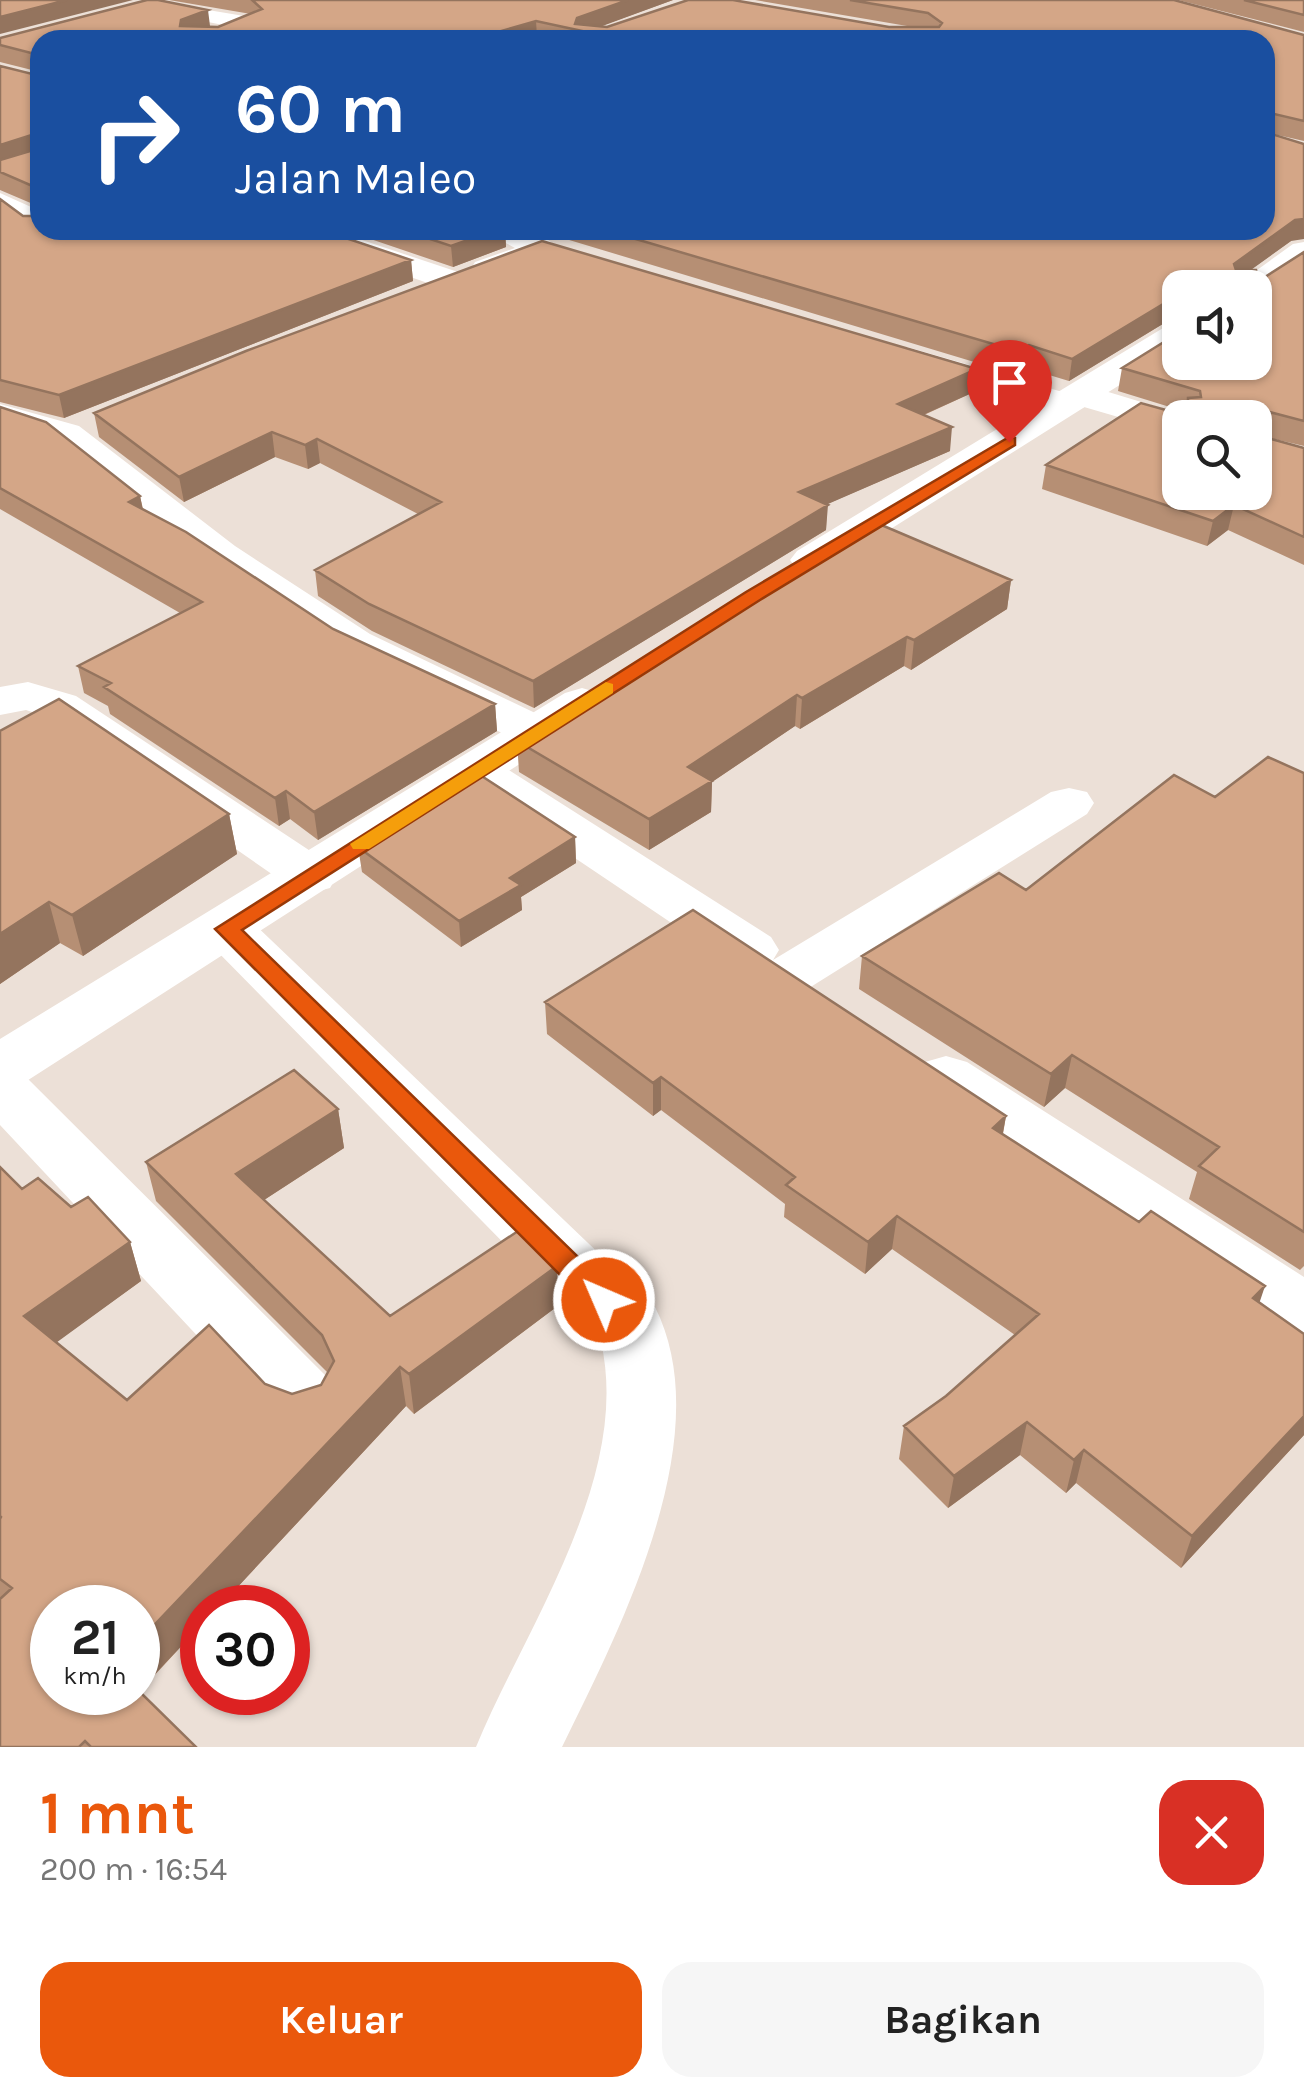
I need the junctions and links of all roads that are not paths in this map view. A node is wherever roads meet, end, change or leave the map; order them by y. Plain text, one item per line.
1 (257, 5) edge
2 (222, 16) junction
3 (56, 30) edge
4 (230, 30) edge
5 (30, 37) edge
6 (0, 45) edge
7 (0, 201) edge
8 (30, 218) edge
9 (332, 240) edge
10 (522, 240) edge
11 (542, 248) junction
12 (1304, 251) edge
13 (579, 259) edge
14 (1272, 272) edge
15 (453, 281) junction
16 (399, 302) edge
17 (1162, 344) edge
18 (880, 349) edge
19 (1075, 400) junction
20 (0, 415) edge
21 (1162, 420) edge
22 (769, 586) edge
23 (620, 680) edge
24 (9, 690) edge
25 (537, 732) junction
26 (476, 770) junction
27 (1069, 803) dead end
28 (311, 876) junction
29 (227, 929) junction
30 (789, 975) junction
31 (839, 1008) edge
32 (906, 1051) edge
33 (0, 1068) edge
34 (0, 1087) edge
35 (1304, 1312) edge
36 (302, 1399) edge
37 (518, 1747) edge

1 - 2 street
2 - 3 street
2 - 4 street
5 - 6 street
7 - 8 street
9 - 15 street
10 - 11 street
11 - 13 street
11 - 15 street
12 - 14 street
15 - 16 street
17 - 19 street
18 - 19 street
19 - 21 street
19 - 22 street
20 - 25 street
23 - 25 street
24 - 28 street
25 - 26 street
26 - 28 street
26 - 30 street
27 - 30 street
28 - 29 street
29 - 33 street
29 - 37 street
30 - 31 street
32 - 35 street
34 - 36 street

